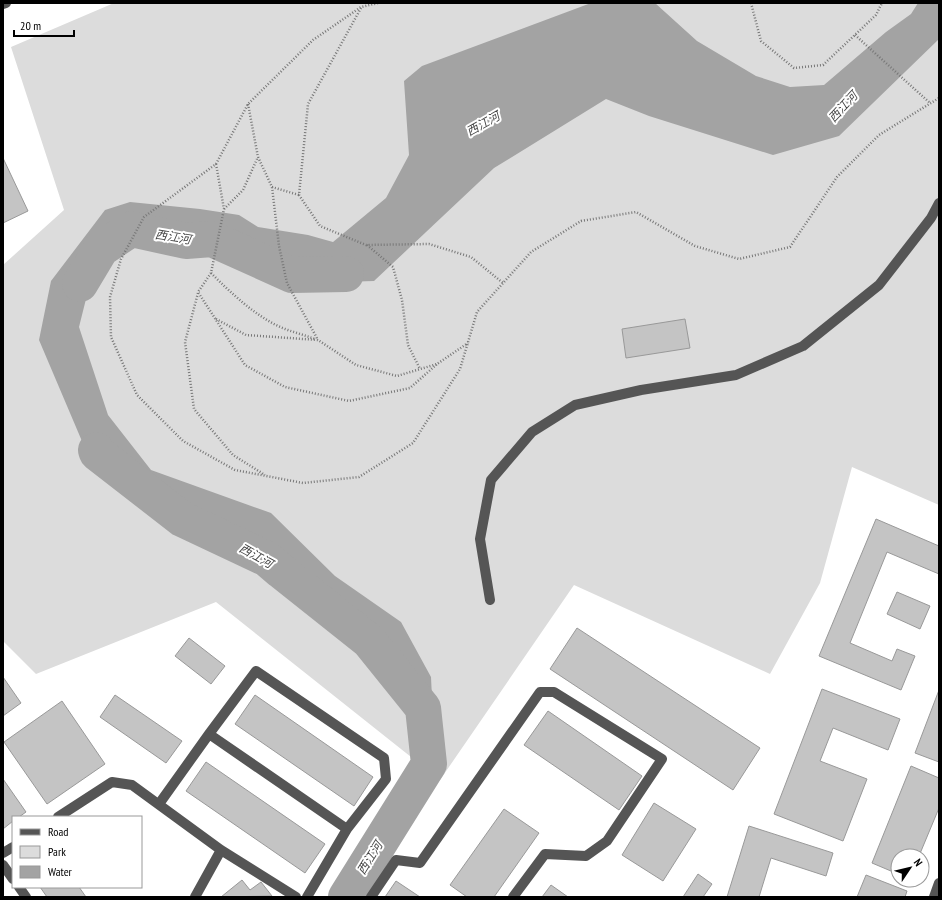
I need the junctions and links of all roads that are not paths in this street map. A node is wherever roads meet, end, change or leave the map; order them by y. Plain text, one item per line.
1 (6, 3) edge
2 (3, 4) edge
3 (939, 203) edge
4 (490, 600) dead end
5 (209, 734) junction
6 (159, 804) junction
7 (60, 816) edge
8 (347, 829) junction
9 (12, 848) edge
10 (221, 850) junction
11 (3, 853) edge
12 (3, 865) edge
13 (12, 878) edge
14 (939, 883) edge
15 (20, 888) edge
16 (26, 897) edge
17 (195, 897) edge
18 (296, 897) edge
19 (307, 897) edge
20 (371, 897) edge
21 (514, 897) edge
22 (934, 897) edge

1 - 2 street
3 - 4 street
5 - 6 street
5 - 8 street
5 - 8 street
6 - 7 street
6 - 10 street
8 - 19 street
9 - 11 street
10 - 17 street
10 - 18 street
12 - 13 street
14 - 22 street
15 - 16 street
20 - 21 street

